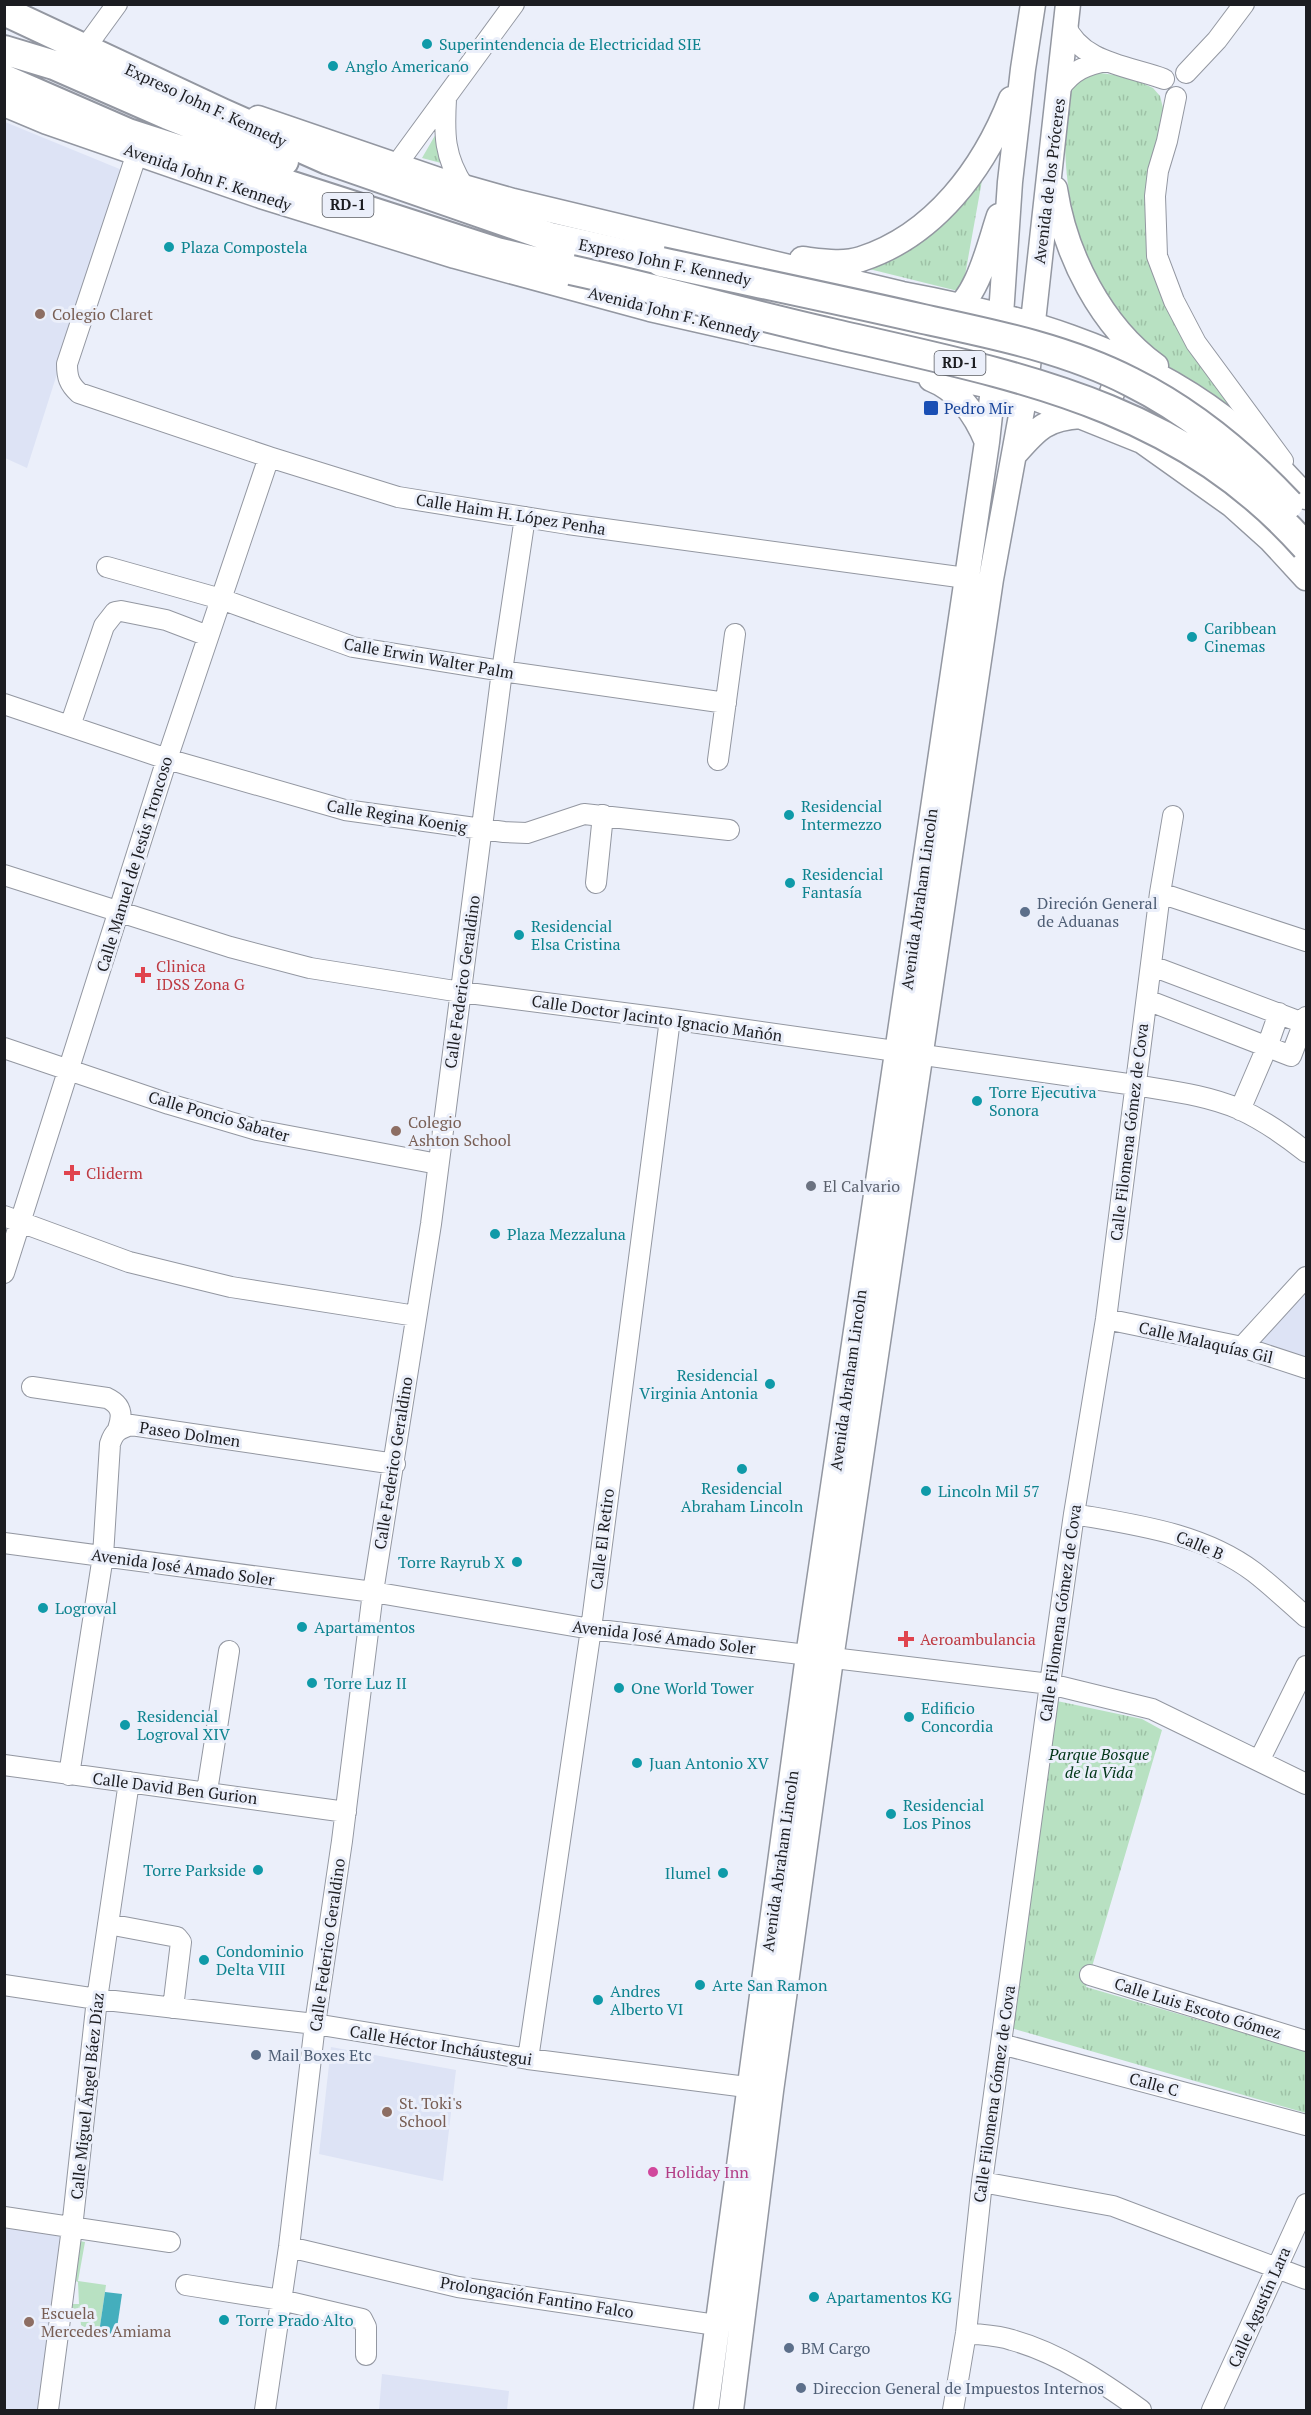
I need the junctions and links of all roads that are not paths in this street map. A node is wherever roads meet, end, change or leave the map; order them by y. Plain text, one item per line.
1 (117, 4) edge
2 (514, 4) edge
3 (1033, 4) edge
4 (1244, 4) edge
5 (4, 11) edge
6 (1067, 14) edge
7 (84, 48) junction
8 (4, 50) edge
9 (1107, 61) junction
10 (1023, 69) junction
11 (1186, 73) junction
12 (4, 79) edge
13 (1164, 79) junction
14 (1060, 88) junction
15 (1176, 97) junction
16 (446, 99) junction
17 (4, 104) edge
18 (132, 143) junction
19 (1053, 144) junction
20 (184, 168) joint
21 (401, 176) junction
22 (1010, 182) junction
23 (464, 187) junction
24 (629, 228) junction
25 (550, 237) junction
26 (961, 305) junction
27 (1001, 315) junction
28 (1033, 326) junction
29 (897, 330) junction
30 (996, 350) junction
31 (1028, 358) junction
32 (899, 365) junction
33 (1158, 377) junction
34 (993, 386) junction
35 (1025, 394) junction
36 (1084, 416) junction
37 (1222, 417) junction
38 (1142, 441) junction
39 (987, 442) junction
40 (1014, 455) junction
41 (269, 457) junction
42 (1306, 492) edge
43 (1306, 497) edge
44 (525, 517) junction
45 (1306, 523) edge
46 (1306, 547) edge
47 (107, 567) dead end
48 (966, 578) junction
49 (1306, 578) edge
50 (221, 599) junction
51 (735, 634) dead end
52 (208, 636) junction
53 (502, 672) junction
54 (726, 703) junction
55 (4, 704) edge
56 (70, 726) junction
57 (167, 759) junction
58 (718, 760) dead end
59 (603, 815) junction
60 (1173, 816) dead end
61 (483, 830) junction
62 (729, 830) dead end
63 (4, 875) edge
64 (596, 883) dead end
65 (1160, 893) junction
66 (121, 912) junction
67 (1306, 941) edge
68 (1152, 966) junction
69 (461, 993) junction
70 (1147, 1000) junction
71 (1279, 1013) junction
72 (670, 1019) junction
73 (1306, 1021) edge
74 (1268, 1047) junction
75 (4, 1048) edge
76 (908, 1053) junction
77 (1299, 1060) edge
78 (69, 1069) junction
79 (1135, 1085) junction
80 (1240, 1110) junction
81 (1306, 1152) edge
82 (438, 1164) junction
83 (12, 1219) edge
84 (4, 1273) edge
85 (1306, 1277) edge
86 (416, 1316) junction
87 (1106, 1319) junction
88 (1242, 1347) junction
89 (1306, 1368) edge
90 (32, 1387) dead end
91 (118, 1429) junction
92 (395, 1464) junction
93 (1074, 1514) junction
94 (4, 1543) edge
95 (103, 1556) junction
96 (373, 1592) junction
97 (1306, 1617) edge
98 (591, 1629) junction
99 (229, 1651) dead end
100 (819, 1657) junction
101 (1306, 1666) edge
102 (1050, 1684) junction
103 (1259, 1761) junction
104 (4, 1765) edge
105 (69, 1774) junction
106 (129, 1782) junction
107 (1306, 1784) edge
108 (207, 1791) junction
109 (346, 1812) junction
110 (108, 1924) junction
111 (1090, 1975) dead end
112 (4, 1985) edge
113 (97, 1999) junction
114 (173, 2008) junction
115 (315, 2024) junction
116 (1306, 2041) edge
117 (1001, 2044) junction
118 (528, 2059) junction
119 (760, 2089) junction
120 (1306, 2125) edge
121 (982, 2182) junction
122 (1306, 2204) edge
123 (4, 2217) edge
124 (72, 2228) junction
125 (170, 2242) dead end
126 (289, 2247) junction
127 (1277, 2267) junction
128 (1306, 2279) edge
129 (186, 2284) dead end
130 (280, 2300) junction
131 (716, 2325) junction
132 (966, 2333) junction
133 (366, 2355) dead end
134 (48, 2410) edge
135 (265, 2410) edge
136 (706, 2410) edge
137 (730, 2410) edge
138 (953, 2410) edge
139 (1141, 2410) edge
140 (1212, 2410) edge

1 - 7 street
2 - 16 street
3 - 10 main road, Avenida de los Próceres
4 - 11 street
5 - 7 highway, Expreso John F. Kennedy / RD-1
6 - 9 street
6 - 14 main road, Avenida de los Próceres
7 - 21 highway, Expreso John F. Kennedy / RD-1
8 - 21 highway
9 - 13 street
9 - 14 street
10 - 22 main road, Avenida de los Próceres
10 - 24 main road
11 - 13 street
11 - 15 street
12 - 18 highway, Expreso John F. Kennedy / RD-1
13 - 15 street
14 - 19 main road, Avenida de los Próceres
15 - 42 street
16 - 21 street
16 - 23 street
17 - 18 main road, Avenida John F. Kennedy / RD-1
18 - 20 highway
18 - 41 street, Calle Haim H. López Penha
18 - 46 highway, Expreso John F. Kennedy / RD-1, bridge
19 - 28 main road, Avenida de los Próceres
19 - 37 main road
20 - 32 main road, Avenida John F. Kennedy / RD-1
21 - 23 main road, RD-1
21 - 25 highway, Expreso John F. Kennedy / RD-1
22 - 26 main road
22 - 27 main road, Avenida de los Próceres
23 - 24 main road, RD-1
24 - 26 main road, RD-1
25 - 29 main road
25 - 45 highway, Expreso John F. Kennedy / RD-1, bridge
26 - 27 main road, RD-1
26 - 29 main road
27 - 28 main road, RD-1
27 - 30 main road, Avenida de los Próceres
28 - 31 main road, Avenida de los Próceres
28 - 33 main road, RD-1
29 - 30 main road
30 - 31 main road
30 - 34 main road, Avenida Abraham Lincoln
31 - 35 main road, Avenida Abraham Lincoln
32 - 34 main road, Avenida John F. Kennedy / RD-1
32 - 39 main road
33 - 37 main road, RD-1
33 - 38 main road
34 - 35 main road, Avenida John F. Kennedy / RD-1
34 - 39 main road, Avenida Abraham Lincoln
35 - 36 main road, Avenida John F. Kennedy / RD-1
35 - 40 main road, Avenida Abraham Lincoln
36 - 38 main road, Avenida John F. Kennedy / RD-1
36 - 40 main road
37 - 43 main road, RD-1
38 - 49 main road, Avenida John F. Kennedy / RD-1
39 - 48 main road, Avenida Abraham Lincoln
40 - 76 main road, Avenida Abraham Lincoln
41 - 44 street, Calle Haim H. López Penha
41 - 50 street, Calle Manuel de Jesús Troncoso
44 - 48 street, Calle Haim H. López Penha
44 - 53 street, Calle Federico Geraldino
47 - 50 street, Calle Erwin Walter Palm
48 - 76 main road, Avenida Abraham Lincoln
50 - 52 street, Calle Manuel de Jesús Troncoso
50 - 53 street, Calle Erwin Walter Palm
51 - 54 street
52 - 56 street
52 - 57 street, Calle Manuel de Jesús Troncoso
53 - 54 street, Calle Erwin Walter Palm
53 - 61 street, Calle Federico Geraldino
54 - 58 street
55 - 56 street, Calle Regina Koenig
56 - 57 street, Calle Regina Koenig
57 - 61 street, Calle Regina Koenig
57 - 66 street, Calle Manuel de Jesús Troncoso
59 - 61 street, Calle Regina Koenig
59 - 62 street, Calle Regina Koenig
59 - 64 street
60 - 65 street, Calle Filomena Gómez de Cova
61 - 69 street, Calle Federico Geraldino
63 - 66 street, Calle Doctor Jacinto Ignacio Mañón
65 - 67 street
65 - 68 street, Calle Filomena Gómez de Cova
66 - 69 street, Calle Doctor Jacinto Ignacio Mañón
66 - 78 street, Calle Manuel de Jesús Troncoso
68 - 70 street, Calle Filomena Gómez de Cova
68 - 71 street
69 - 72 street, Calle Doctor Jacinto Ignacio Mañón
69 - 82 street, Calle Federico Geraldino
70 - 74 street
70 - 79 street, Calle Filomena Gómez de Cova
71 - 73 street
71 - 74 street
72 - 76 street, Calle Doctor Jacinto Ignacio Mañón
72 - 98 street, Calle El Retiro
73 - 77 street
74 - 77 street
74 - 80 street
75 - 78 street, Calle Poncio Sabater
76 - 79 street, Calle Doctor Jacinto Ignacio Mañón
76 - 100 main road, Avenida Abraham Lincoln
78 - 82 street, Calle Poncio Sabater
78 - 83 street, Calle Manuel de Jesús Troncoso
79 - 80 street, Calle Doctor Jacinto Ignacio Mañón
79 - 87 street, Calle Filomena Gómez de Cova
80 - 81 street, Calle Doctor Jacinto Ignacio Mañón
82 - 86 street, Calle Federico Geraldino
83 - 84 street, Calle Manuel de Jesús Troncoso
83 - 86 street
85 - 88 street
86 - 92 street, Calle Federico Geraldino
87 - 88 street, Calle Malaquías Gil
87 - 93 street, Calle Filomena Gómez de Cova
88 - 89 street, Calle Malaquías Gil
90 - 91 street
91 - 92 street, Paseo Dolmen
91 - 95 street, Paseo Dolmen
92 - 96 street, Calle Federico Geraldino
93 - 97 street, Calle B
93 - 102 street, Calle Filomena Gómez de Cova
94 - 95 street, Avenida José Amado Soler
95 - 96 street, Avenida José Amado Soler
95 - 105 street, Paseo Dolmen
96 - 98 street, Avenida José Amado Soler
96 - 109 street, Calle Federico Geraldino
98 - 100 street, Avenida José Amado Soler
98 - 118 street, Calle El Retiro
99 - 108 street
100 - 102 street, Avenida José Amado Soler
100 - 119 main road, Avenida Abraham Lincoln
101 - 103 street
102 - 103 street, Avenida José Amado Soler
102 - 117 street, Calle Filomena Gómez de Cova
103 - 107 street, Avenida José Amado Soler
104 - 105 street, Calle David Ben Gurion
105 - 106 street, Calle David Ben Gurion
106 - 108 street, Calle David Ben Gurion
106 - 110 street, Calle Miguel Ángel Báez Díaz
108 - 109 street, Calle David Ben Gurion
109 - 115 street, Calle Federico Geraldino
110 - 113 street, Calle Miguel Ángel Báez Díaz
110 - 114 street
111 - 116 street, Calle Luis Escoto Gómez
112 - 113 street, Calle Héctor Incháustegui
113 - 114 street, Calle Héctor Incháustegui
113 - 124 street, Calle Miguel Ángel Báez Díaz
114 - 115 street, Calle Héctor Incháustegui
115 - 118 street, Calle Héctor Incháustegui
115 - 126 street, Calle Federico Geraldino
117 - 120 street, Calle C
117 - 121 street, Calle Filomena Gómez de Cova
118 - 119 street, Calle Héctor Incháustegui
119 - 131 main road, Avenida Abraham Lincoln
119 - 137 main road, Avenida Abraham Lincoln
121 - 127 street
121 - 132 street, Calle Filomena Gómez de Cova
122 - 127 street, Calle Agustín Lara
123 - 124 street
124 - 125 street
124 - 134 street, Calle Miguel Ángel Báez Díaz
126 - 130 street, Calle Federico Geraldino
126 - 131 street, Prolongación Fantino Falco
127 - 128 street
127 - 140 street, Calle Agustín Lara
129 - 130 street
130 - 133 street
130 - 135 street, Calle Federico Geraldino
131 - 136 main road, Avenida Abraham Lincoln
132 - 138 street, Calle Filomena Gómez de Cova
132 - 139 street

